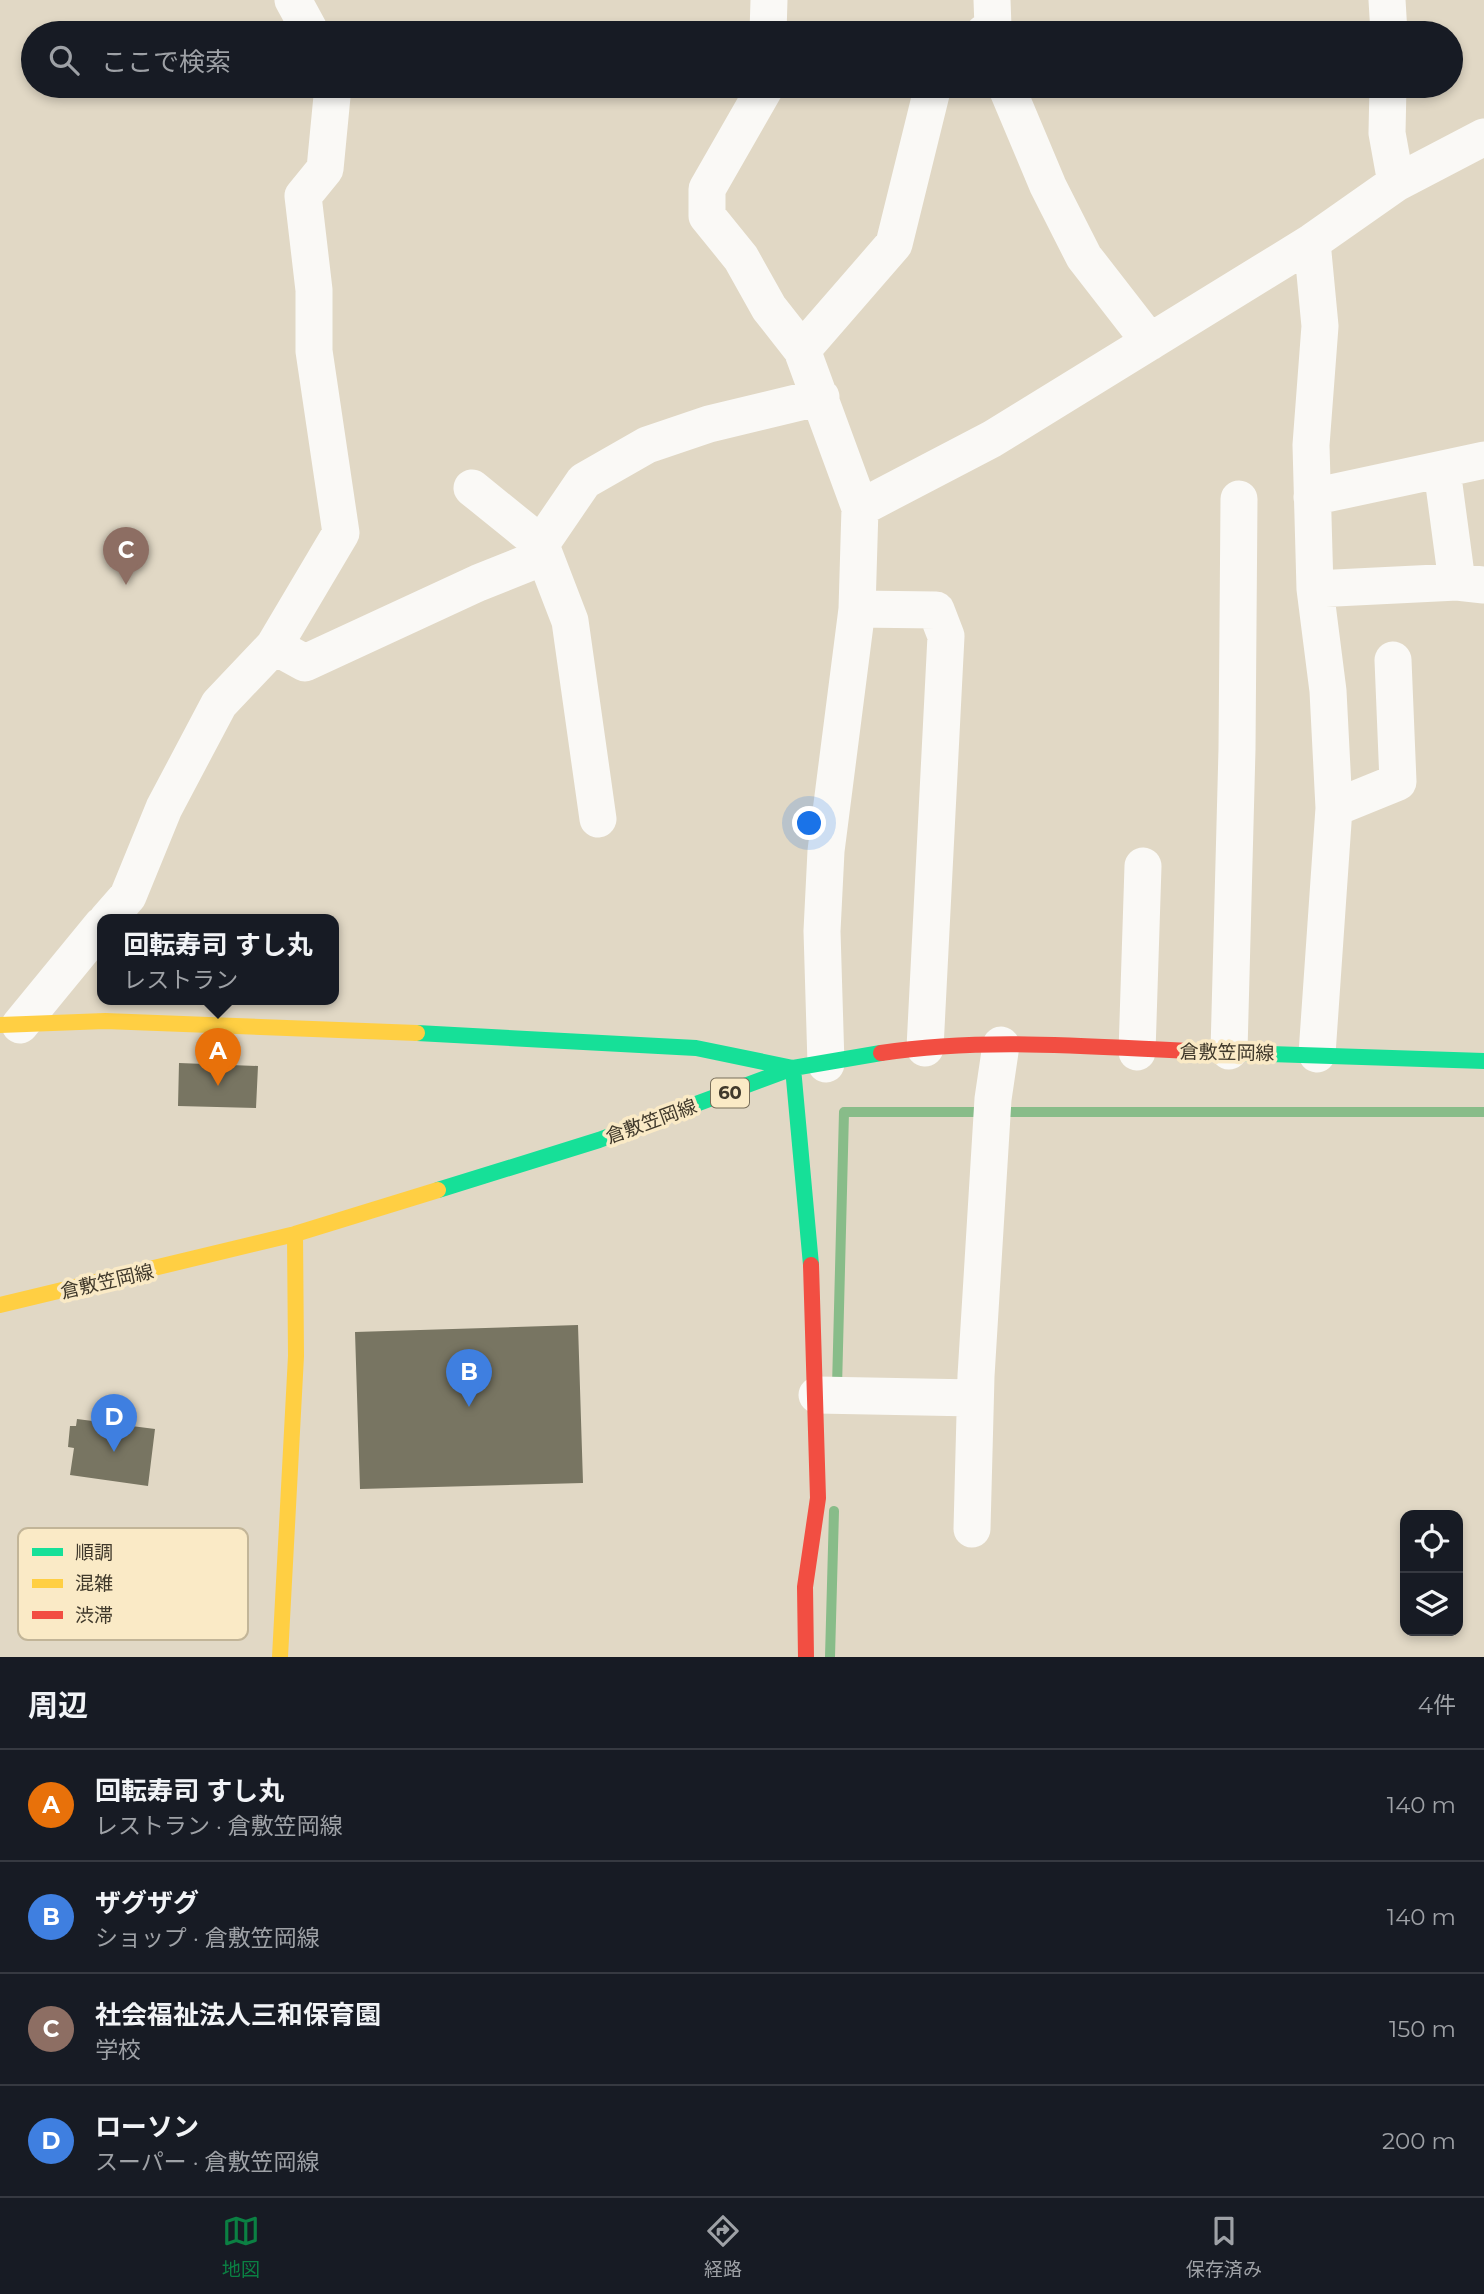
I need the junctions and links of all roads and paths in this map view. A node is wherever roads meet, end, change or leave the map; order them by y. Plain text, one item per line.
1 (293, 0) edge
2 (769, 0) edge
3 (1387, 0) edge
4 (304, 21) edge
5 (768, 21) edge
6 (1388, 21) edge
7 (332, 98) edge
8 (759, 98) edge
9 (930, 98) edge
10 (1011, 98) edge
11 (1388, 98) edge
12 (1484, 137) edge
13 (1396, 183) junction
14 (1312, 242) junction
15 (1150, 342) junction
16 (802, 350) junction
17 (821, 397) junction
18 (1484, 460) edge
19 (1441, 470) junction
20 (472, 488) dead end
21 (1312, 498) junction
22 (1238, 499) dead end
23 (860, 508) junction
24 (540, 543) junction
25 (1471, 583) edge
26 (1315, 589) junction
27 (857, 609) junction
28 (274, 646) junction
29 (1393, 660) dead end
30 (1334, 808) junction
31 (598, 819) dead end
32 (1143, 866) dead end
33 (112, 914) edge
34 (97, 931) edge
35 (10, 1025) edge
36 (1001, 1045) junction
37 (925, 1048) junction
38 (1230, 1051) junction
39 (1137, 1052) junction
40 (1317, 1054) junction
41 (1484, 1062) edge
42 (809, 1066) junction
43 (295, 1234) junction
44 (0, 1306) edge
45 (833, 1395) junction
46 (975, 1398) junction
47 (972, 1529) dead end
48 (280, 1657) edge
49 (806, 1657) edge

1 - 4 street
2 - 5 street
3 - 6 street
7 - 28 street
8 - 16 street
9 - 16 street
10 - 15 street
11 - 13 street
12 - 13 street
13 - 14 street
14 - 15 street
14 - 21 street
15 - 23 street
16 - 17 street
17 - 23 street
17 - 24 street
18 - 19 street
19 - 21 street
19 - 25 street
20 - 24 street
21 - 26 street
22 - 38 street
23 - 27 street
24 - 28 street
24 - 31 street
25 - 26 street
26 - 30 street
27 - 37 street
27 - 42 street
28 - 33 street
29 - 30 street
30 - 40 street
32 - 39 street
34 - 35 street
35 - 42 street
36 - 37 street, 倉敷笠岡線 / 60
36 - 39 street, 倉敷笠岡線 / 60
36 - 46 street
37 - 42 street, 倉敷笠岡線 / 60
38 - 39 street, 倉敷笠岡線 / 60
38 - 40 street, 倉敷笠岡線 / 60
40 - 41 street, 倉敷笠岡線 / 60
42 - 43 street, 倉敷笠岡線 / 60
42 - 45 street
43 - 44 street, 倉敷笠岡線 / 60
43 - 48 street
45 - 46 street
45 - 49 street
46 - 47 street

